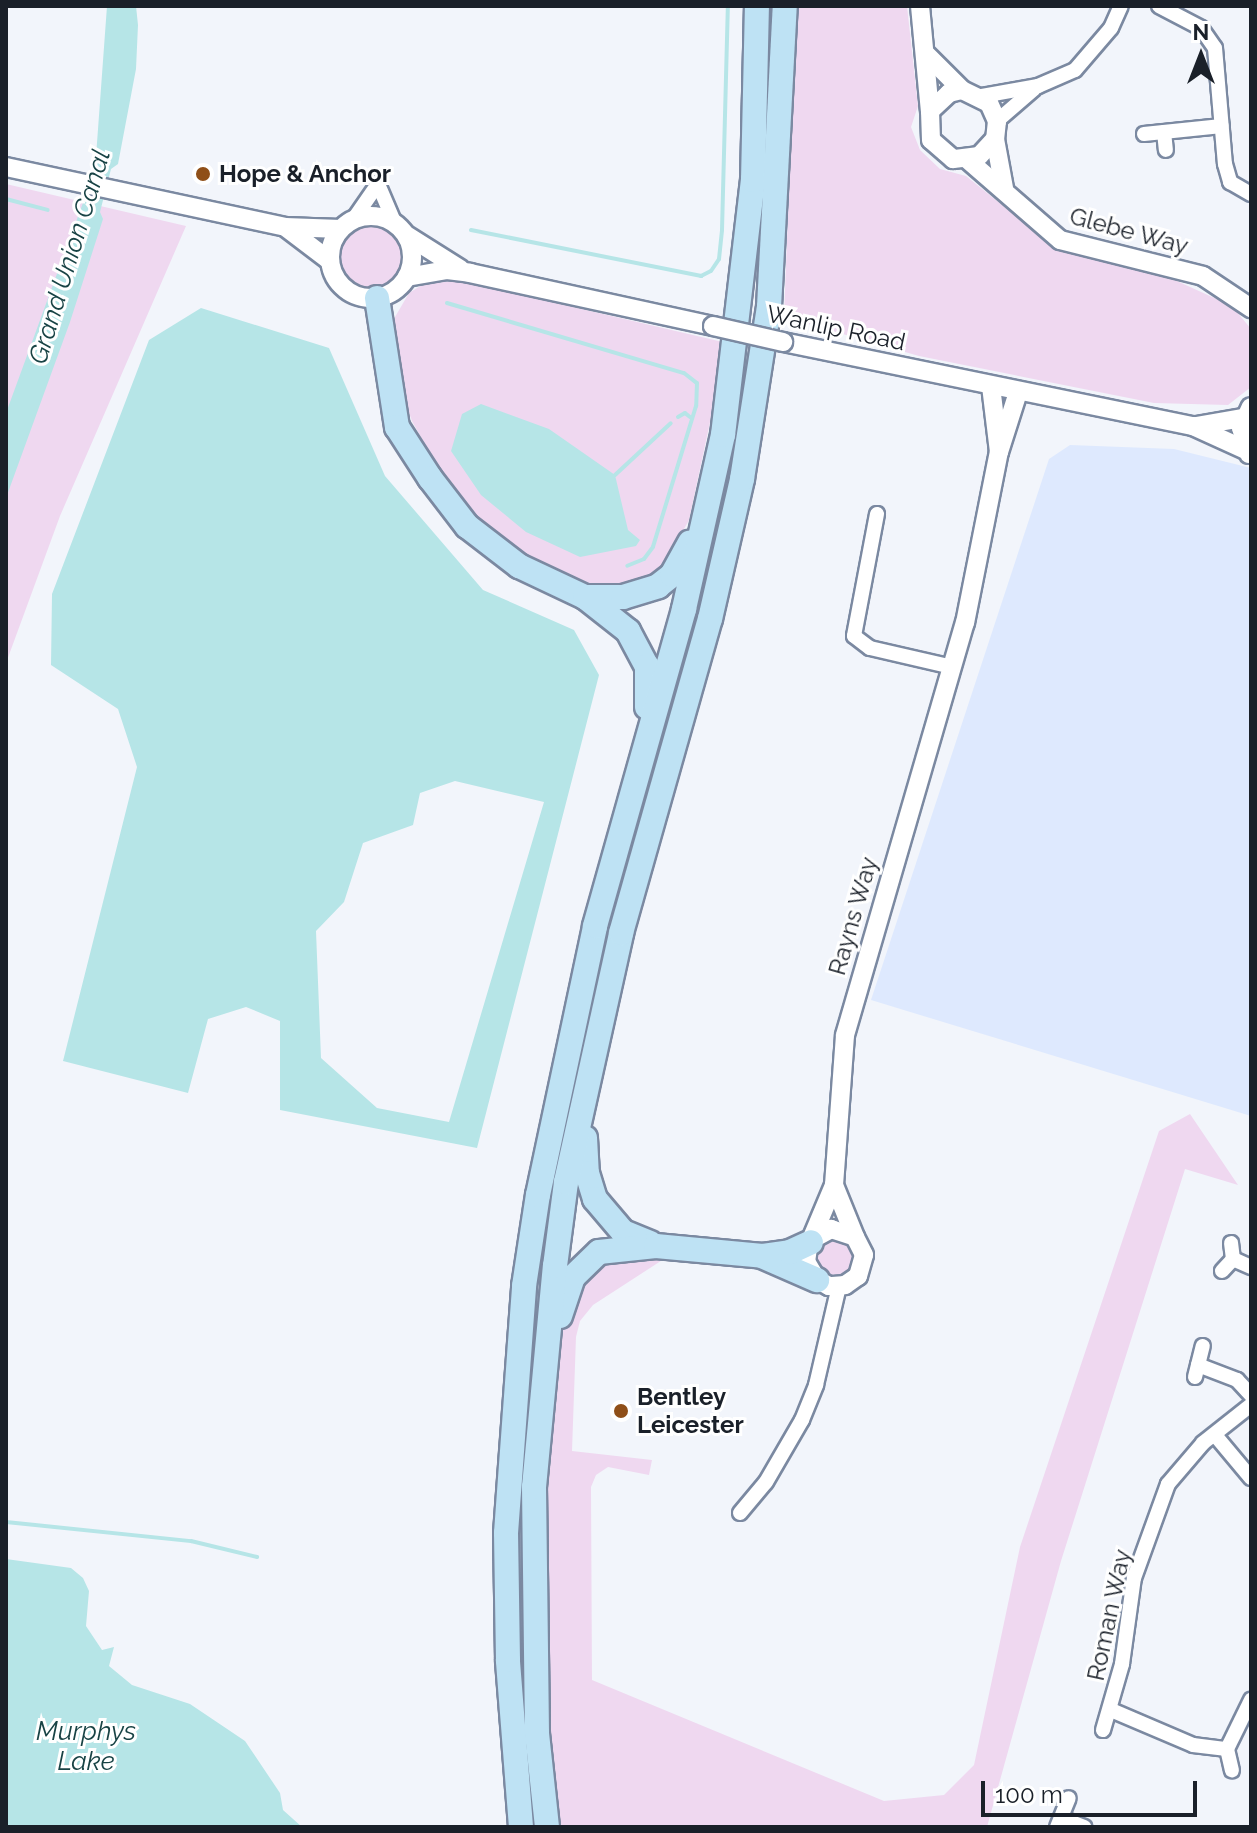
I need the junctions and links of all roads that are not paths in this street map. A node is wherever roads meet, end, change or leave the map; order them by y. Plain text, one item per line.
1 (757, 6) edge
2 (785, 6) edge
3 (920, 6) edge
4 (1121, 6) edge
5 (1159, 6) edge
6 (927, 55) junction
7 (1038, 86) junction
8 (962, 90) junction
9 (982, 96) junction
10 (930, 111) junction
11 (1222, 126) junction
12 (996, 130) junction
13 (1164, 132) junction
14 (1144, 134) dead end
15 (1166, 150) dead end
16 (968, 160) junction
17 (6, 167) edge
18 (1004, 188) junction
19 (1251, 194) edge
20 (347, 225) junction
21 (285, 227) junction
22 (399, 227) junction
23 (330, 261) junction
24 (470, 273) junction
25 (407, 277) junction
26 (377, 298) junction
27 (1251, 308) edge
28 (991, 386) junction
29 (1018, 392) junction
30 (1247, 412) edge
31 (1193, 426) junction
32 (999, 452) junction
33 (1248, 453) edge
34 (711, 497) junction
35 (877, 514) dead end
36 (585, 597) junction
37 (952, 667) junction
38 (635, 785) junction
39 (588, 1080) junction
40 (834, 1185) junction
41 (855, 1237) junction
42 (812, 1240) junction
43 (1231, 1243) dead end
44 (656, 1246) junction
45 (763, 1256) junction
46 (1233, 1259) junction
47 (1251, 1267) edge
48 (1222, 1271) dead end
49 (828, 1283) junction
50 (1203, 1346) dead end
51 (541, 1391) junction
52 (1251, 1395) edge
53 (1251, 1405) edge
54 (1215, 1435) junction
55 (1251, 1478) edge
56 (740, 1513) dead end
57 (1251, 1700) edge
58 (1111, 1710) junction
59 (1103, 1730) dead end
60 (1227, 1749) junction
61 (1232, 1770) dead end
62 (1069, 1798) dead end
63 (1059, 1822) edge
64 (521, 1827) edge
65 (547, 1827) edge
66 (1084, 1827) edge

1 - 34 highway
2 - 39 highway
3 - 6 street
4 - 7 street
5 - 11 street
6 - 8 street
6 - 10 street
7 - 9 street
7 - 12 street
8 - 9 street
8 - 10 street
9 - 12 street
10 - 16 street
11 - 13 street
11 - 19 street
12 - 16 street
12 - 18 street
13 - 14 street
13 - 15 street
16 - 18 street, Glebe Way
17 - 21 street
18 - 27 street, Glebe Way
20 - 21 street
20 - 22 street
20 - 22 street
20 - 23 street
21 - 23 street
22 - 24 street, Wanlip Road
22 - 25 street
23 - 26 street
24 - 25 street, Wanlip Road
24 - 28 street, Wanlip Road, bridge
25 - 26 street
26 - 36 highway
28 - 29 street, Wanlip Road
28 - 32 street, Rayns Way
29 - 31 street, Wanlip Road
29 - 32 street, Rayns Way
30 - 31 street, Wanlip Road
30 - 33 street
31 - 33 street, Wanlip Road
32 - 37 street, Rayns Way
34 - 36 highway
34 - 38 highway
35 - 37 street
36 - 38 highway
37 - 40 street, Rayns Way
38 - 64 highway
39 - 44 highway
39 - 51 highway
40 - 41 street, Rayns Way
40 - 42 street, Rayns Way
41 - 42 street
41 - 49 street
42 - 45 highway
42 - 49 street
43 - 46 street
44 - 45 highway
44 - 51 highway
45 - 49 highway
46 - 47 street
46 - 48 street
49 - 56 street
50 - 52 street
51 - 65 highway
53 - 54 street, Roman Way
54 - 55 street
54 - 58 street, Roman Way
57 - 60 street
58 - 59 street, Roman Way
58 - 60 street
60 - 61 street
62 - 63 street
63 - 66 street

